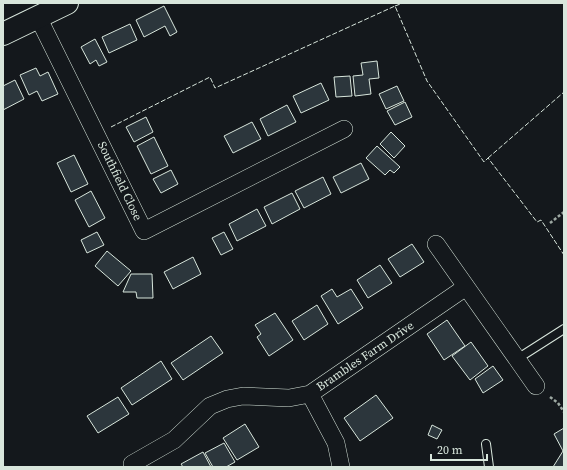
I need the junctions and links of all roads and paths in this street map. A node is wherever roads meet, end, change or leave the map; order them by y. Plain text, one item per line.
1 (68, 3) edge
2 (38, 17) junction
3 (3, 34) edge
4 (344, 129) dead end
5 (564, 212) edge
6 (550, 223) dead end
7 (436, 244) dead end
8 (466, 287) junction
9 (564, 329) edge
10 (517, 359) junction
11 (536, 386) dead end
12 (310, 394) junction
13 (486, 444) dead end
14 (132, 464) dead end
15 (341, 467) edge
16 (489, 467) edge

1 - 2 main road
2 - 3 main road
2 - 4 street, Southfield Close
5 - 6 path
7 - 8 street
8 - 10 street
8 - 12 street, Brambles Farm Drive
9 - 10 lane
10 - 11 street
12 - 14 street
12 - 15 street, Brambles Farm Drive
13 - 16 lane

